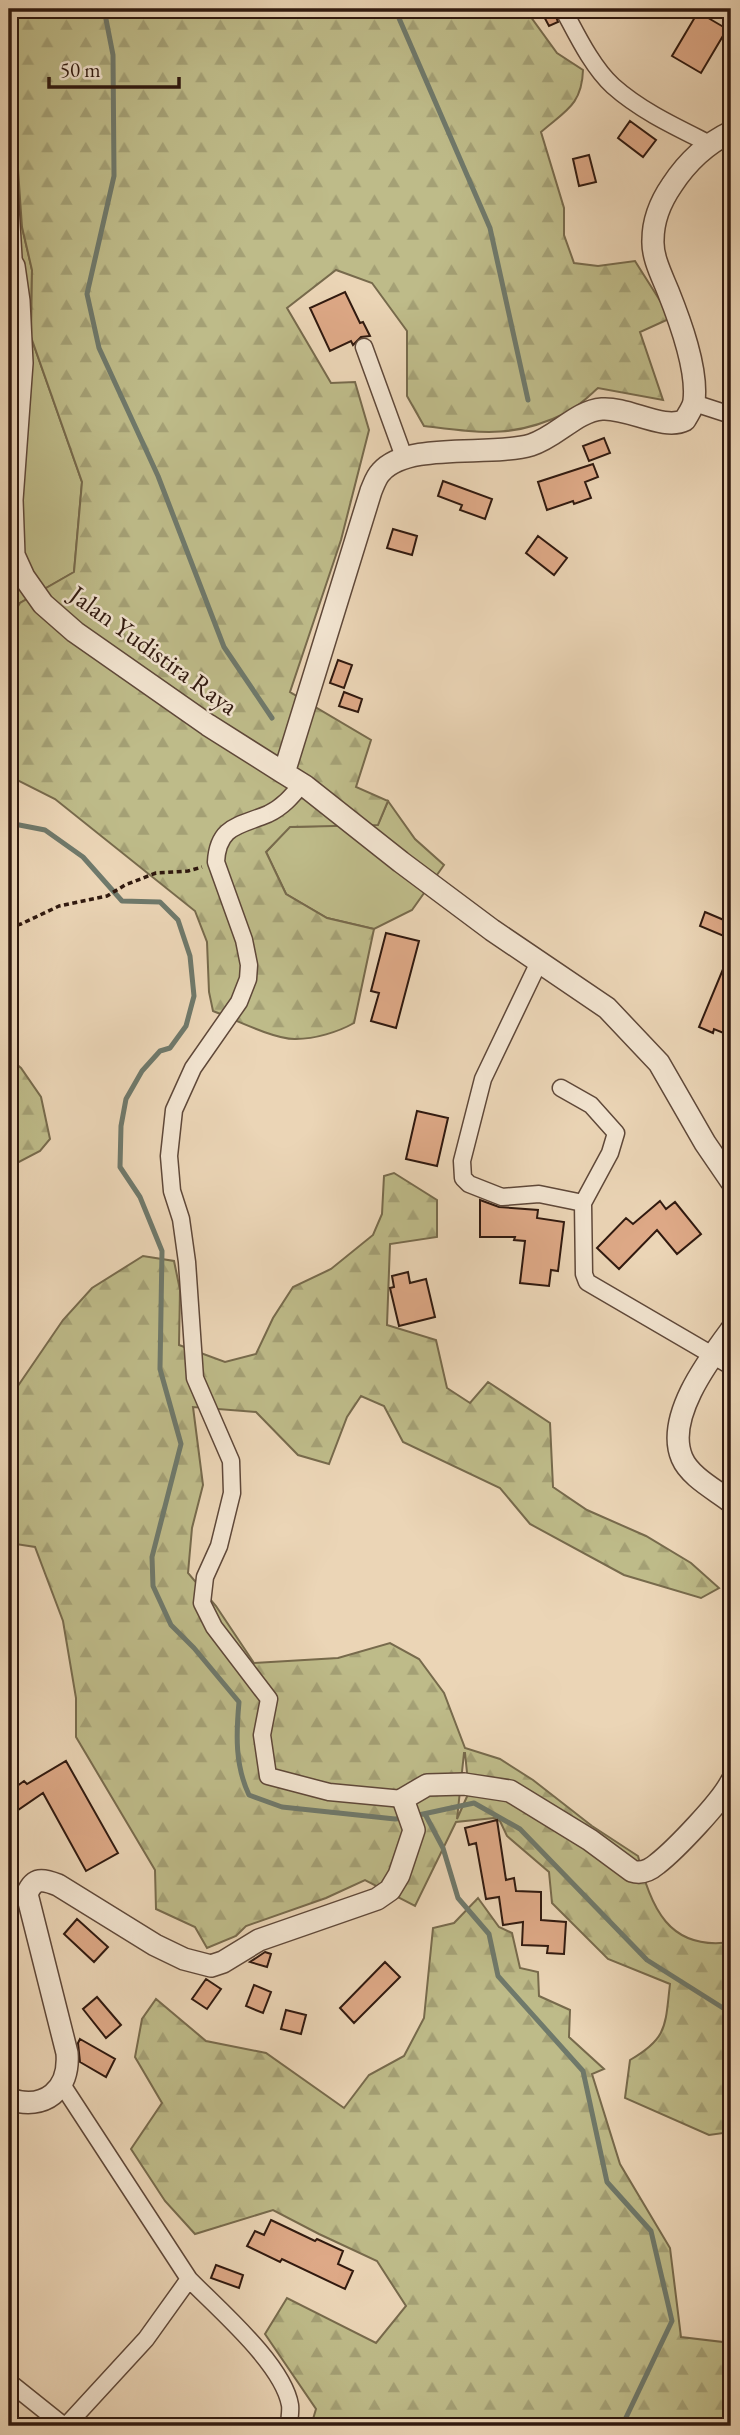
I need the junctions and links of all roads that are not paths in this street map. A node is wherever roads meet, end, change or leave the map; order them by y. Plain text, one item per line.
1 (562, 9) edge
2 (731, 132) edge
3 (710, 145) junction
4 (9, 181) edge
5 (11, 263) edge
6 (364, 347) dead end
7 (694, 404) junction
8 (731, 415) edge
9 (404, 457) junction
10 (293, 778) junction
11 (539, 962) junction
12 (561, 1088) dead end
13 (731, 1181) edge
14 (583, 1203) junction
15 (731, 1330) edge
16 (712, 1355) junction
17 (731, 1366) edge
18 (731, 1502) edge
19 (731, 1782) edge
20 (409, 1813) junction
21 (63, 2086) junction
22 (9, 2099) edge
23 (189, 2279) junction
24 (9, 2382) edge
25 (65, 2426) edge
26 (289, 2426) edge

1 - 3 street
2 - 3 street
3 - 7 street
4 - 5 street
5 - 10 street, Jalan Yudistira Raya
6 - 9 street
7 - 8 street
7 - 9 street
9 - 10 street
10 - 11 street, Jalan Yudistira Raya
10 - 20 street
11 - 13 street, Jalan Yudistira Raya
11 - 14 street
12 - 14 street
14 - 16 street
15 - 16 street
16 - 17 street
16 - 18 street
19 - 20 street
20 - 21 street
21 - 22 street
21 - 23 street
23 - 25 street
23 - 26 street
24 - 25 street

